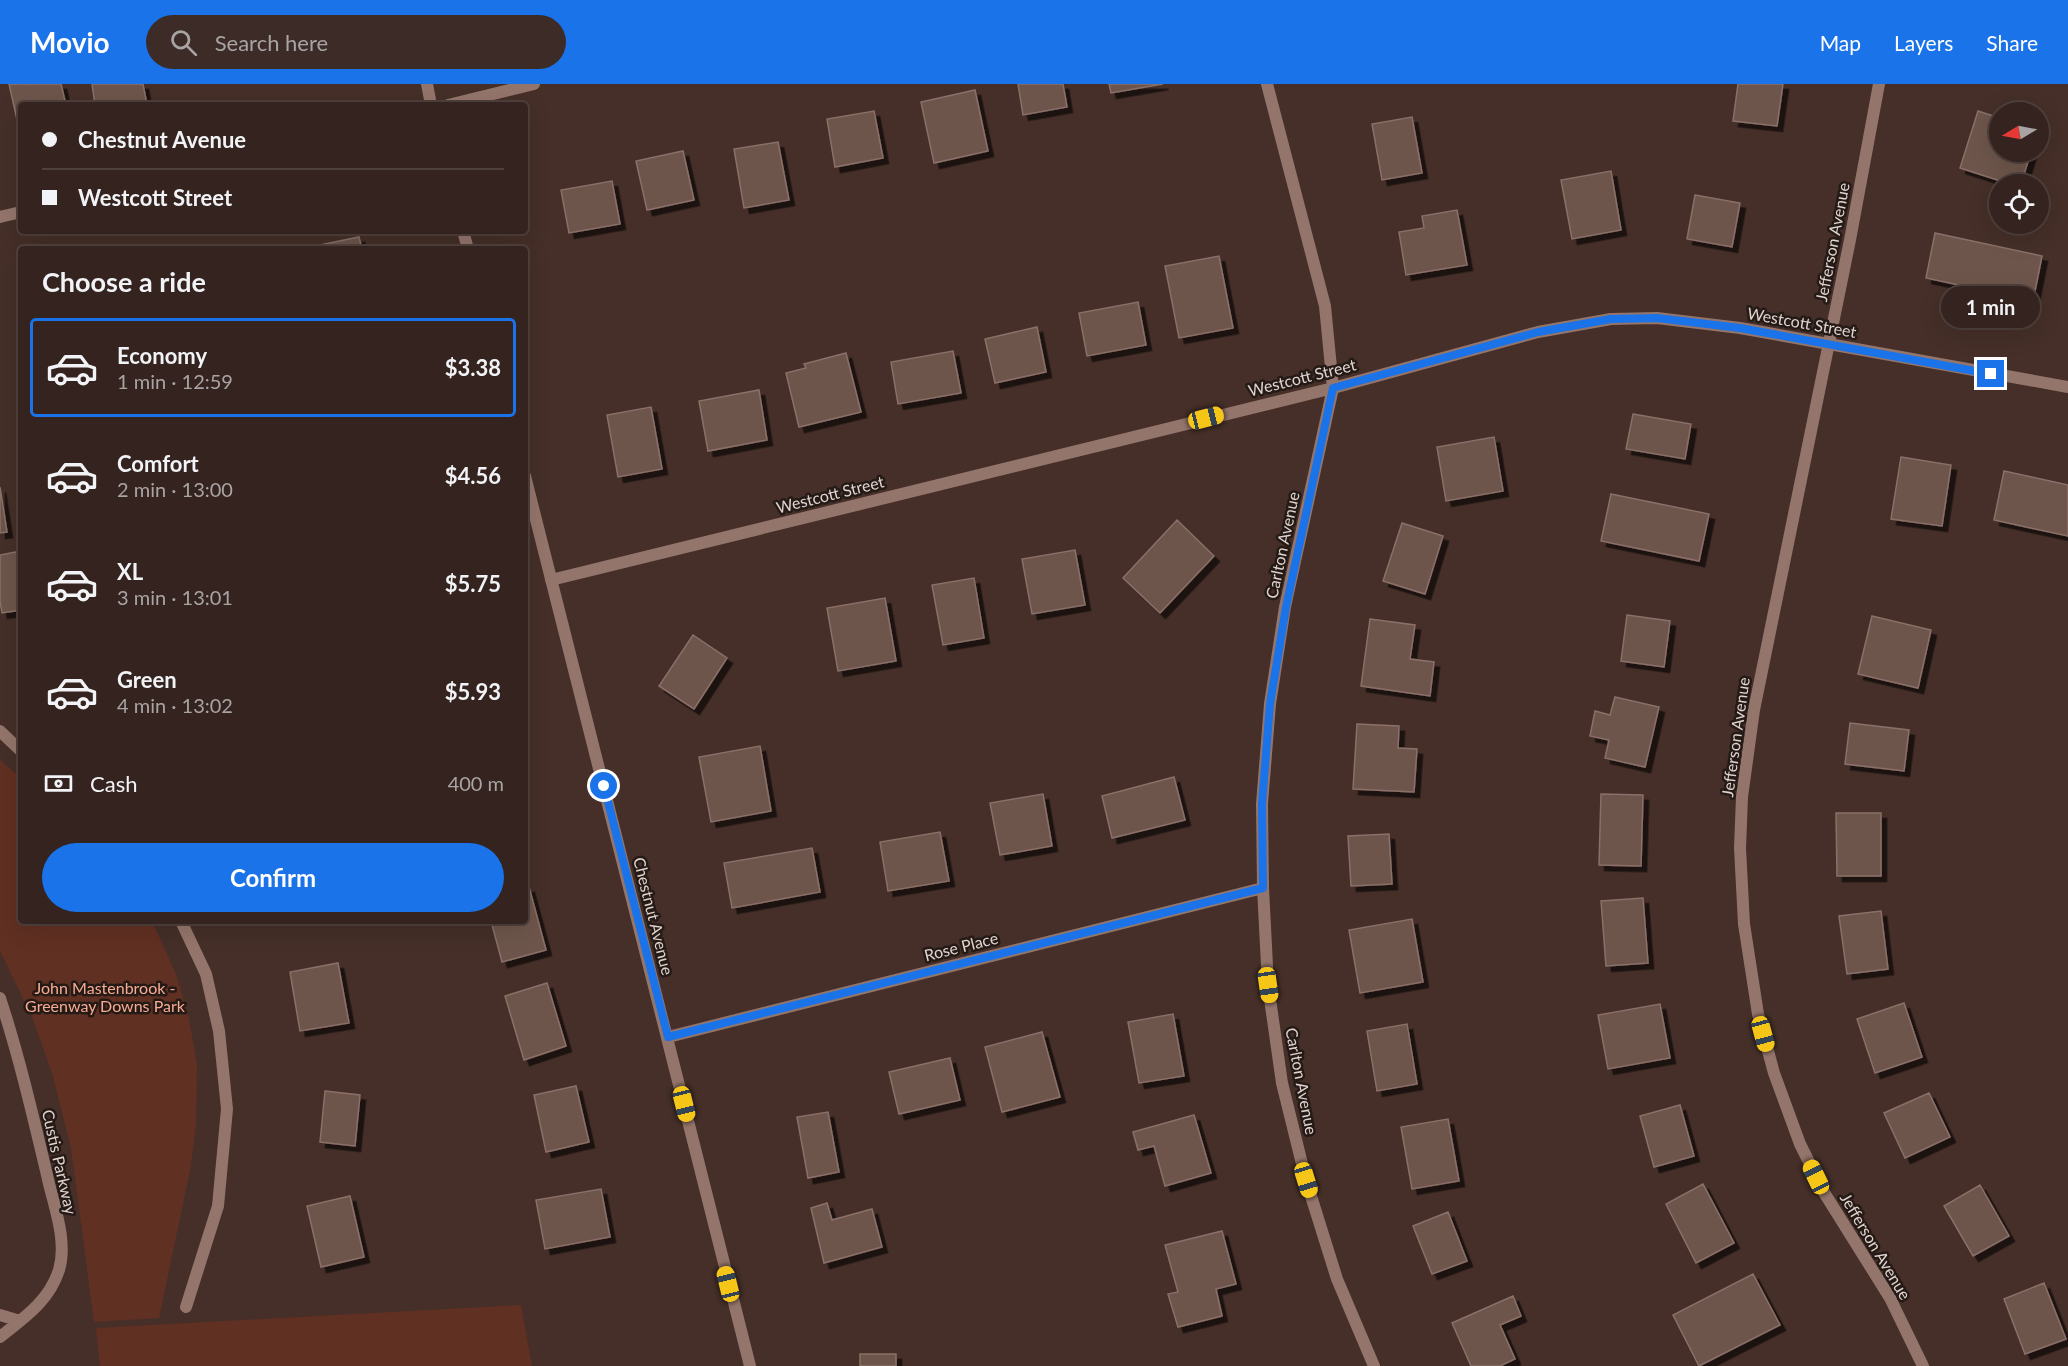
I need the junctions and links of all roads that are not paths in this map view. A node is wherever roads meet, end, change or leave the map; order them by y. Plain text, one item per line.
1 (427, 84) edge
2 (534, 84) edge
3 (1267, 84) edge
4 (1879, 84) edge
5 (430, 102) edge
6 (460, 102) edge
7 (18, 213) edge
8 (0, 217) edge
9 (1829, 343) junction
10 (2068, 387) edge
11 (1333, 388) junction
12 (528, 488) edge
13 (551, 580) junction
14 (0, 731) edge
15 (18, 748) edge
16 (1263, 888) junction
17 (182, 924) edge
18 (0, 999) edge
19 (668, 1037) junction
20 (186, 1307) dead end
21 (0, 1315) edge
22 (20, 1321) junction
23 (0, 1337) edge
24 (750, 1366) edge
25 (1374, 1366) edge
26 (1923, 1366) edge

1 - 5 street
2 - 6 street
3 - 11 street, Carlton Avenue
4 - 9 street, Jefferson Avenue
7 - 8 street
9 - 10 street, Westcott Street
9 - 11 street, Westcott Street
9 - 26 street, Jefferson Avenue
11 - 13 street, Westcott Street
11 - 16 street, Carlton Avenue
12 - 13 street, Chestnut Avenue
13 - 19 street, Chestnut Avenue
14 - 15 street
16 - 19 street, Rose Place
16 - 25 street, Carlton Avenue
17 - 20 street
18 - 22 street, Custis Parkway
19 - 24 street, Chestnut Avenue
21 - 22 street
22 - 23 street, Custis Parkway

